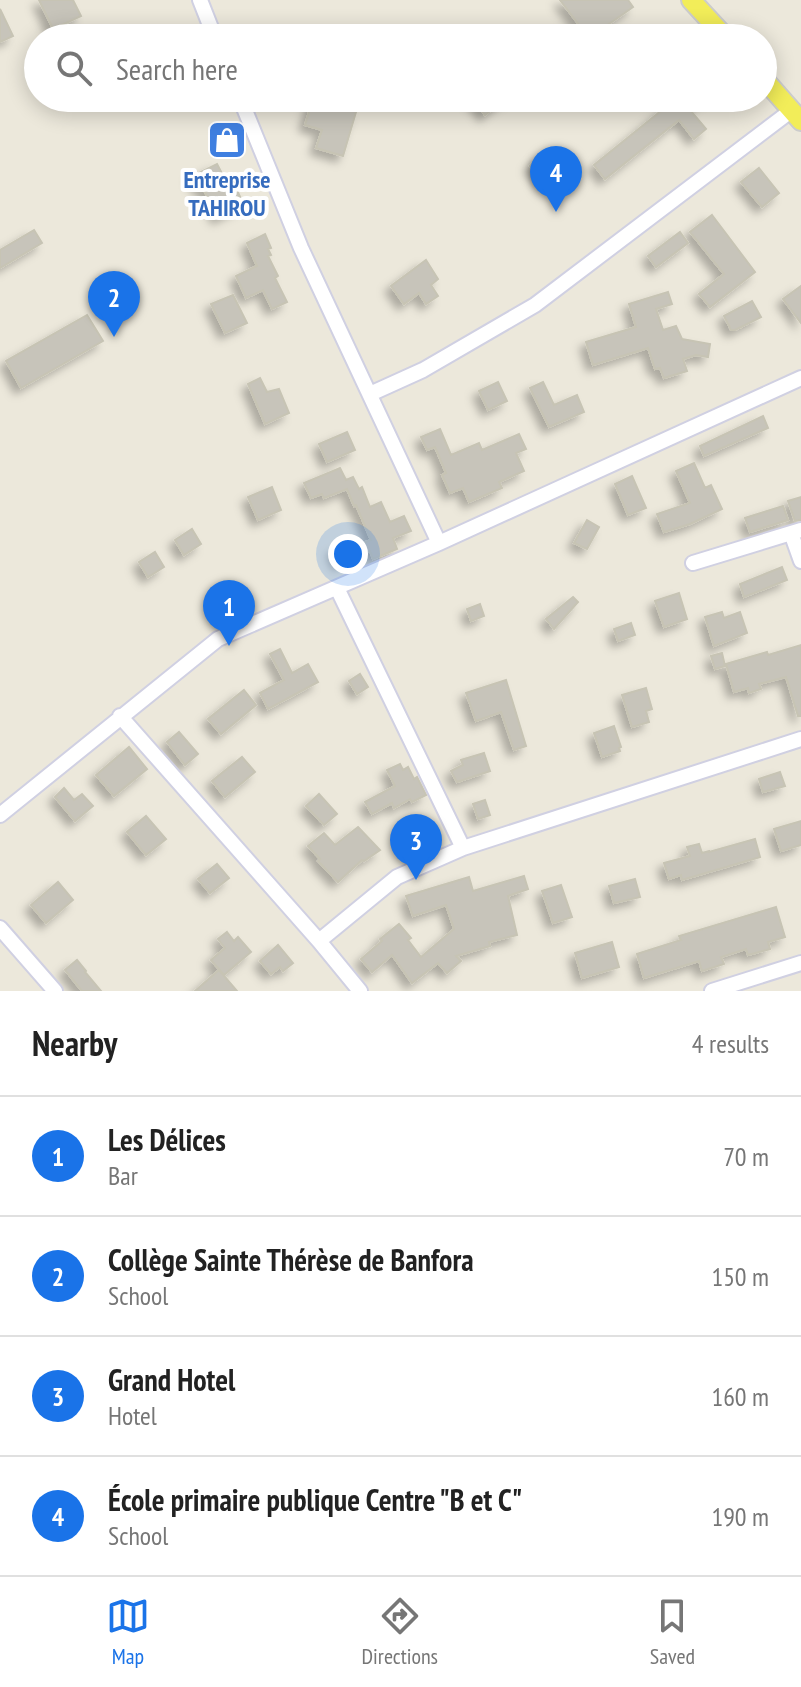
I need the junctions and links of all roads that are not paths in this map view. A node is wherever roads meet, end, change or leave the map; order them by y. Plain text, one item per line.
1 (200, 0) edge
2 (693, 1) edge
3 (209, 24) edge
4 (714, 24) edge
5 (777, 94) edge
6 (246, 112) edge
7 (797, 116) edge
8 (801, 378) edge
9 (370, 394) junction
10 (796, 532) edge
11 (439, 543) junction
12 (801, 561) edge
13 (693, 563) dead end
14 (337, 588) junction
15 (120, 716) junction
16 (801, 739) edge
17 (0, 815) edge
18 (463, 848) junction
19 (0, 928) edge
20 (319, 941) junction
21 (801, 963) edge
22 (55, 991) edge
23 (360, 991) edge
24 (712, 991) edge

1 - 3 street
2 - 4 main road
5 - 7 main road
6 - 9 street
7 - 9 street
8 - 11 street
9 - 11 street
10 - 12 street
10 - 13 street
11 - 14 street
14 - 15 street
14 - 18 street
15 - 17 street
15 - 20 street
16 - 18 street
18 - 20 street
19 - 22 street
20 - 23 street
21 - 24 street

